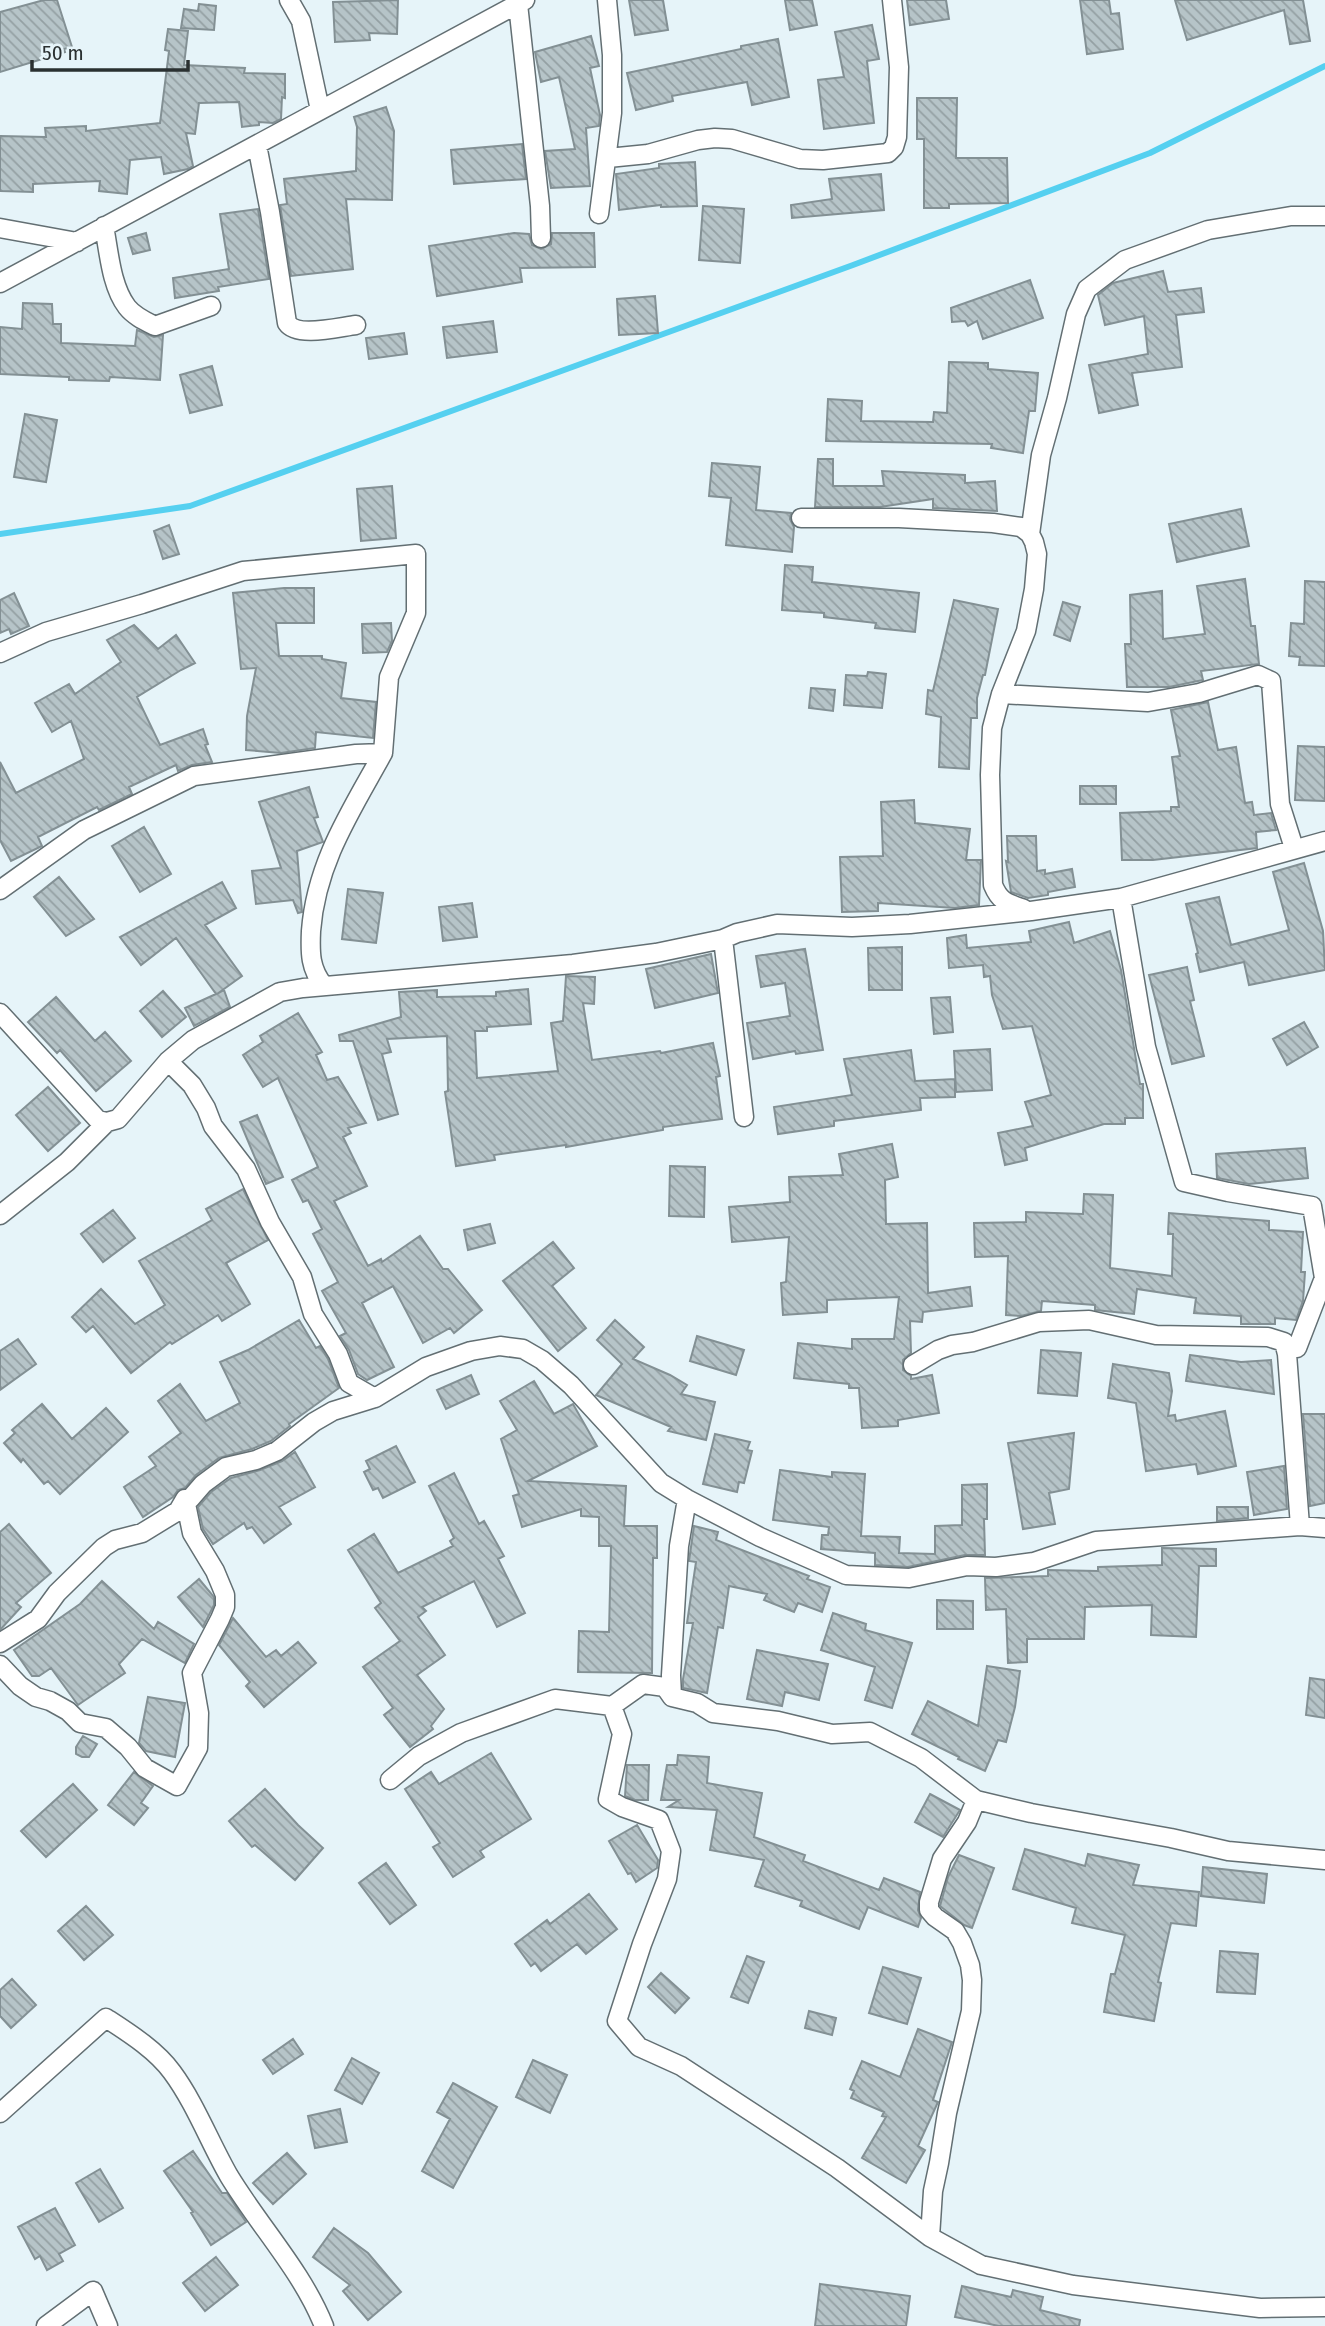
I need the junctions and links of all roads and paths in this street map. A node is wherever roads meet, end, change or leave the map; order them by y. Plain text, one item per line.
1 (289, 0) edge
2 (607, 0) edge
3 (892, 0) edge
4 (522, 2) edge
5 (320, 110) junction
6 (257, 145) junction
7 (608, 159) junction
8 (599, 214) dead end
9 (1325, 216) edge
10 (104, 226) junction
11 (0, 228) edge
12 (541, 238) dead end
13 (77, 242) junction
14 (0, 283) edge
15 (211, 306) dead end
16 (356, 325) dead end
17 (802, 518) dead end
18 (1030, 534) junction
19 (0, 653) edge
20 (1001, 694) junction
21 (383, 753) junction
22 (1325, 841) edge
23 (1294, 848) junction
24 (0, 890) edge
25 (1121, 898) junction
26 (1031, 911) junction
27 (723, 939) junction
28 (324, 986) junction
29 (0, 1013) edge
30 (168, 1061) junction
31 (744, 1117) dead end
32 (107, 1122) junction
33 (0, 1215) edge
34 (1297, 1348) dead end
35 (913, 1365) dead end
36 (375, 1398) junction
37 (185, 1499) junction
38 (687, 1499) junction
39 (1300, 1526) junction
40 (1325, 1528) edge
41 (0, 1643) edge
42 (0, 1665) edge
43 (672, 1697) junction
44 (612, 1706) junction
45 (390, 1780) dead end
46 (976, 1800) junction
47 (1325, 1860) edge
48 (0, 2113) edge
49 (930, 2237) junction
50 (1325, 2307) edge
51 (46, 2326) edge
52 (108, 2326) edge
53 (324, 2326) edge

1 - 5 street
2 - 7 street
3 - 7 street
4 - 5 street
4 - 12 street
5 - 6 street
6 - 10 street
6 - 16 street
7 - 8 street
9 - 18 street
10 - 13 street
10 - 15 street
11 - 13 street
13 - 14 street
17 - 18 street
18 - 20 street
19 - 21 street
20 - 23 street
20 - 26 street
21 - 24 street
21 - 28 street
22 - 23 street
23 - 25 street
25 - 26 street
25 - 34 street
26 - 27 street
27 - 28 street
27 - 31 street
28 - 30 street
29 - 32 street
30 - 32 street
30 - 36 street
32 - 33 street
35 - 39 street
36 - 37 street
36 - 38 street
37 - 41 street
37 - 42 street
38 - 39 street
38 - 43 street
39 - 40 street
43 - 44 street
43 - 46 street
44 - 45 street
44 - 49 street
46 - 47 street
46 - 49 street
48 - 53 street
49 - 50 street
51 - 52 street

